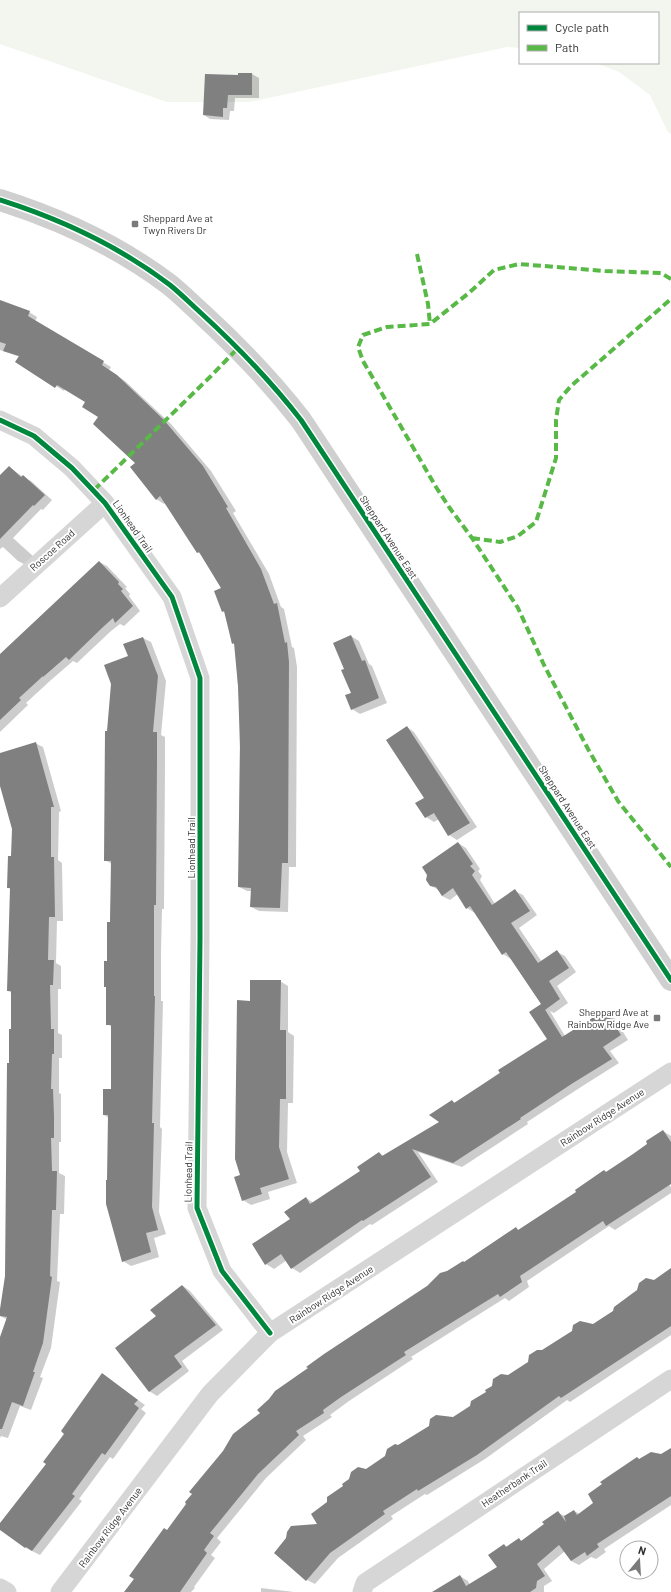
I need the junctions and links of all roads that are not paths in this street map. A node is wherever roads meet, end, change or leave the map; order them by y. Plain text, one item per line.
1 (0, 200) edge
2 (0, 420) edge
3 (105, 503) junction
4 (0, 598) edge
5 (671, 980) edge
6 (671, 1072) edge
7 (270, 1333) junction
8 (671, 1379) edge
9 (0, 1588) edge
10 (7, 1592) edge
11 (60, 1592) edge
12 (362, 1592) edge

1 - 5 main road, Sheppard Avenue East
2 - 3 street, Lionhead Trail
3 - 4 street, Roscoe Road
3 - 7 street, Lionhead Trail
6 - 7 street, Rainbow Ridge Avenue
7 - 11 street, Rainbow Ridge Avenue
8 - 12 street, Heatherbank Trail
9 - 10 street

